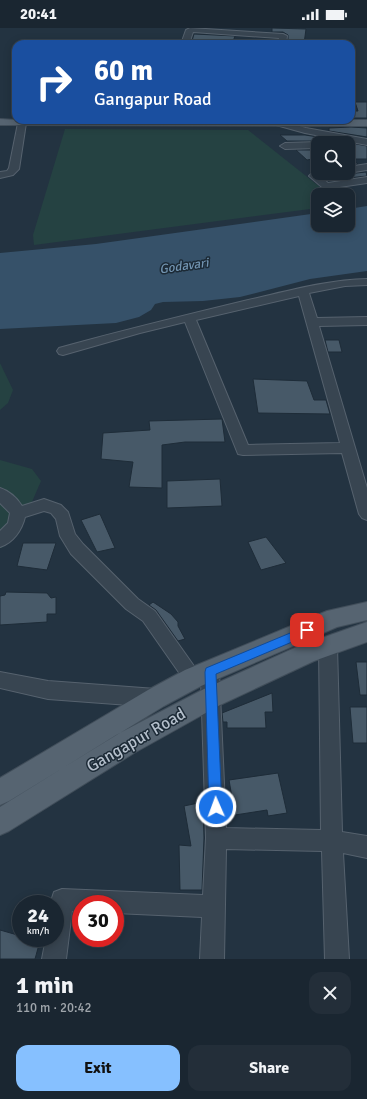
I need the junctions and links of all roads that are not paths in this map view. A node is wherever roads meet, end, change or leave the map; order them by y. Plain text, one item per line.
1 (190, 29) edge
2 (186, 40) edge
3 (282, 40) edge
4 (0, 122) edge
5 (355, 122) edge
6 (367, 122) edge
7 (12, 123) edge
8 (22, 124) edge
9 (284, 124) edge
10 (336, 136) edge
11 (355, 140) edge
12 (367, 142) edge
13 (311, 144) edge
14 (285, 146) dead end
15 (367, 167) edge
16 (355, 169) edge
17 (0, 175) edge
18 (319, 180) edge
19 (367, 180) edge
20 (367, 282) edge
21 (303, 291) junction
22 (189, 318) junction
23 (367, 321) edge
24 (312, 322) junction
25 (62, 351) dead end
26 (348, 448) junction
27 (0, 494) edge
28 (18, 513) junction
29 (367, 514) edge
30 (0, 540) edge
31 (367, 611) edge
32 (367, 632) edge
33 (328, 646) junction
34 (202, 675) junction
35 (0, 680) edge
36 (156, 698) junction
37 (212, 698) junction
38 (0, 792) edge
39 (0, 822) edge
40 (216, 838) junction
41 (332, 841) junction
42 (367, 847) edge
43 (214, 906) junction
44 (54, 959) edge
45 (212, 959) edge
46 (337, 959) edge

1 - 2 street
1 - 3 street
4 - 7 main road
5 - 6 main road
8 - 17 street
9 - 10 street
11 - 12 street
13 - 14 street
15 - 16 street
18 - 19 street
20 - 21 street
21 - 22 street
21 - 24 street
22 - 25 street
22 - 26 street
23 - 24 street
24 - 26 street
26 - 29 street
27 - 28 street
28 - 30 street
28 - 34 street
31 - 34 main road, Gangapur Road
32 - 33 main road, Gangapur Road
33 - 37 main road, Gangapur Road
33 - 41 street
34 - 36 main road, Gangapur Road
34 - 37 street
35 - 36 street
36 - 38 main road, Gangapur Road
37 - 39 main road, Gangapur Road
37 - 40 street
40 - 41 street
40 - 43 street
41 - 42 street
41 - 46 street
43 - 44 street
43 - 45 street

